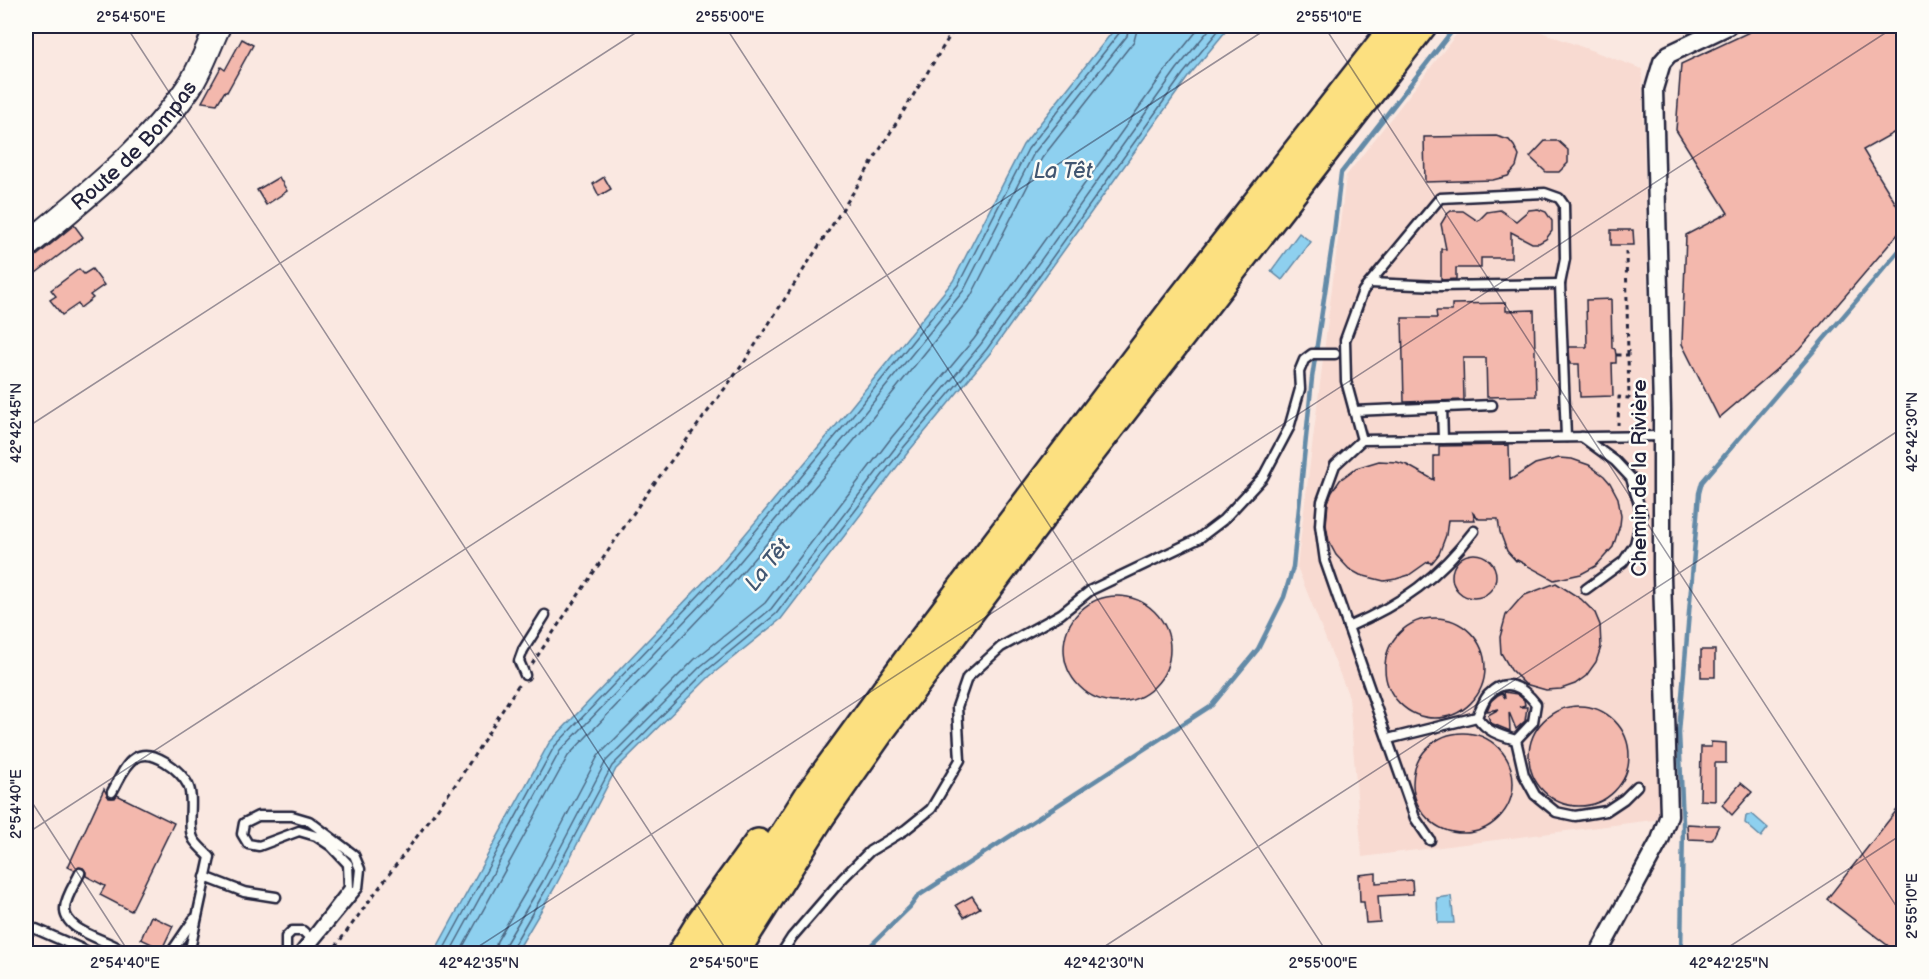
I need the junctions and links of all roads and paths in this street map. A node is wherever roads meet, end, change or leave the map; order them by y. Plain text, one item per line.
1 (218, 26) edge
2 (956, 26) edge
3 (1395, 26) edge
4 (1422, 26) edge
5 (1728, 26) edge
6 (26, 246) edge
7 (1626, 251) dead end
8 (1370, 283) junction
9 (1560, 284) junction
10 (1335, 354) dead end
11 (1628, 355) junction
12 (1616, 356) dead end
13 (1492, 405) dead end
14 (1442, 407) junction
15 (1354, 411) junction
16 (1618, 436) junction
17 (1662, 436) junction
18 (1566, 437) junction
19 (1582, 437) junction
20 (1443, 439) junction
21 (1362, 440) junction
22 (1474, 531) dead end
23 (1586, 589) dead end
24 (545, 615) dead end
25 (1348, 627) junction
26 (921, 642) junction
27 (525, 675) junction
28 (1477, 717) junction
29 (1388, 739) junction
30 (1516, 740) junction
31 (1637, 786) dead end
32 (112, 792) dead end
33 (1430, 840) dead end
34 (80, 873) dead end
35 (205, 878) junction
36 (276, 897) dead end
37 (197, 914) junction
38 (36, 929) dead end
39 (310, 938) junction
40 (93, 954) edge
41 (128, 954) edge
42 (170, 954) edge
43 (189, 954) edge
44 (286, 954) edge
45 (298, 954) edge
46 (304, 954) edge
47 (330, 954) edge
48 (681, 954) edge
49 (708, 954) edge
50 (734, 954) edge
51 (781, 954) edge
52 (1598, 954) edge

1 - 6 main road, Route de Bompas
2 - 27 path
3 - 26 highway
4 - 50 highway
5 - 17 street, Chemin de la Rivière
7 - 11 path
8 - 9 lane
8 - 9 lane
8 - 15 lane
9 - 18 lane
10 - 51 lane
11 - 12 path
11 - 16 path
13 - 14 lane
14 - 15 lane
14 - 20 lane
15 - 21 lane
16 - 17 lane
16 - 19 lane
17 - 52 street, Chemin de la Rivière
18 - 19 lane
18 - 20 lane
19 - 23 lane
20 - 21 lane
21 - 25 lane
22 - 25 lane
24 - 27 lane
25 - 29 lane
26 - 48 highway
26 - 49 highway
27 - 47 path
28 - 29 lane
28 - 30 lane
28 - 30 lane
29 - 33 lane
30 - 31 lane
32 - 35 lane
34 - 41 lane
35 - 36 lane
35 - 37 lane
37 - 42 lane
37 - 43 lane
38 - 40 lane
39 - 44 lane
39 - 45 lane
39 - 46 lane

